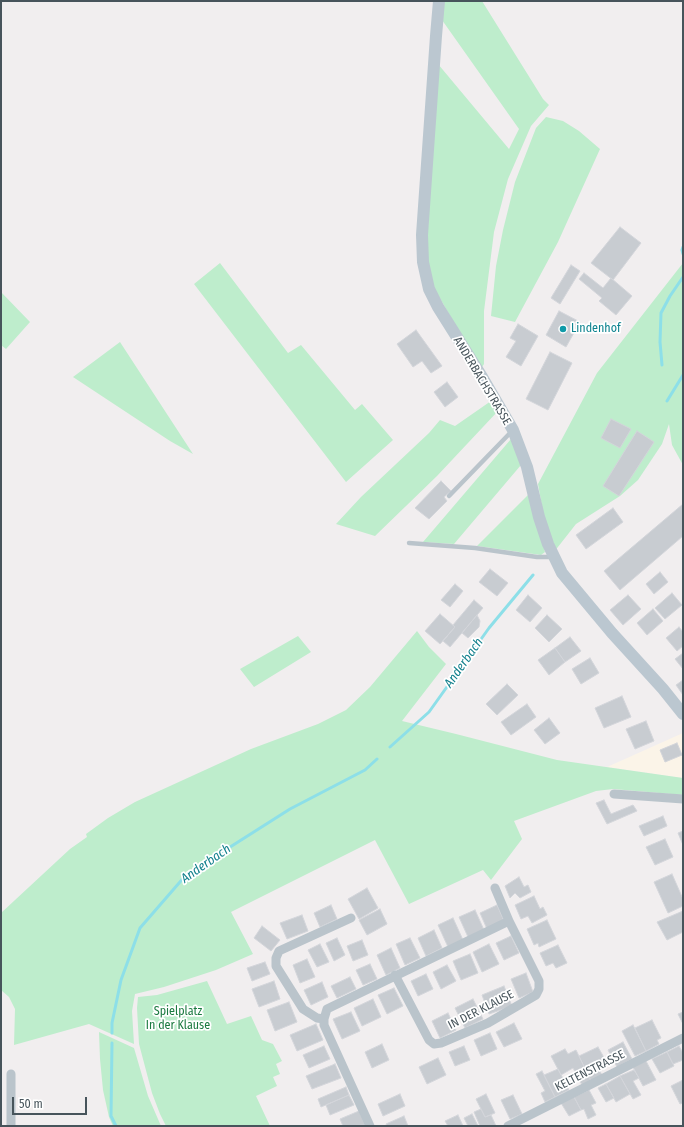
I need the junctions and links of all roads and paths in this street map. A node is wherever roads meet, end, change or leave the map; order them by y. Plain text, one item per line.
1 (439, 1) edge
2 (512, 430) junction
3 (449, 496) dead end
4 (408, 543) dead end
5 (553, 557) junction
6 (683, 714) edge
7 (614, 794) dead end
8 (683, 799) edge
9 (495, 888) dead end
10 (351, 918) dead end
11 (509, 921) junction
12 (395, 975) junction
13 (324, 1019) junction
14 (683, 1038) edge
15 (11, 1074) dead end
16 (10, 1126) edge
17 (370, 1126) edge
18 (508, 1126) edge

1 - 2 main road, ANDERBACHSTRASSE
2 - 3 lane
2 - 5 main road, ANDERBACHSTRASSE
4 - 5 lane
5 - 6 main road, ANDERBACHSTRASSE
7 - 8 street
9 - 11 street, IN DER KLAUSE
10 - 13 street
11 - 12 street
11 - 12 street, IN DER KLAUSE
12 - 13 street
13 - 17 street
14 - 18 street, KELTENSTRASSE
15 - 16 street

